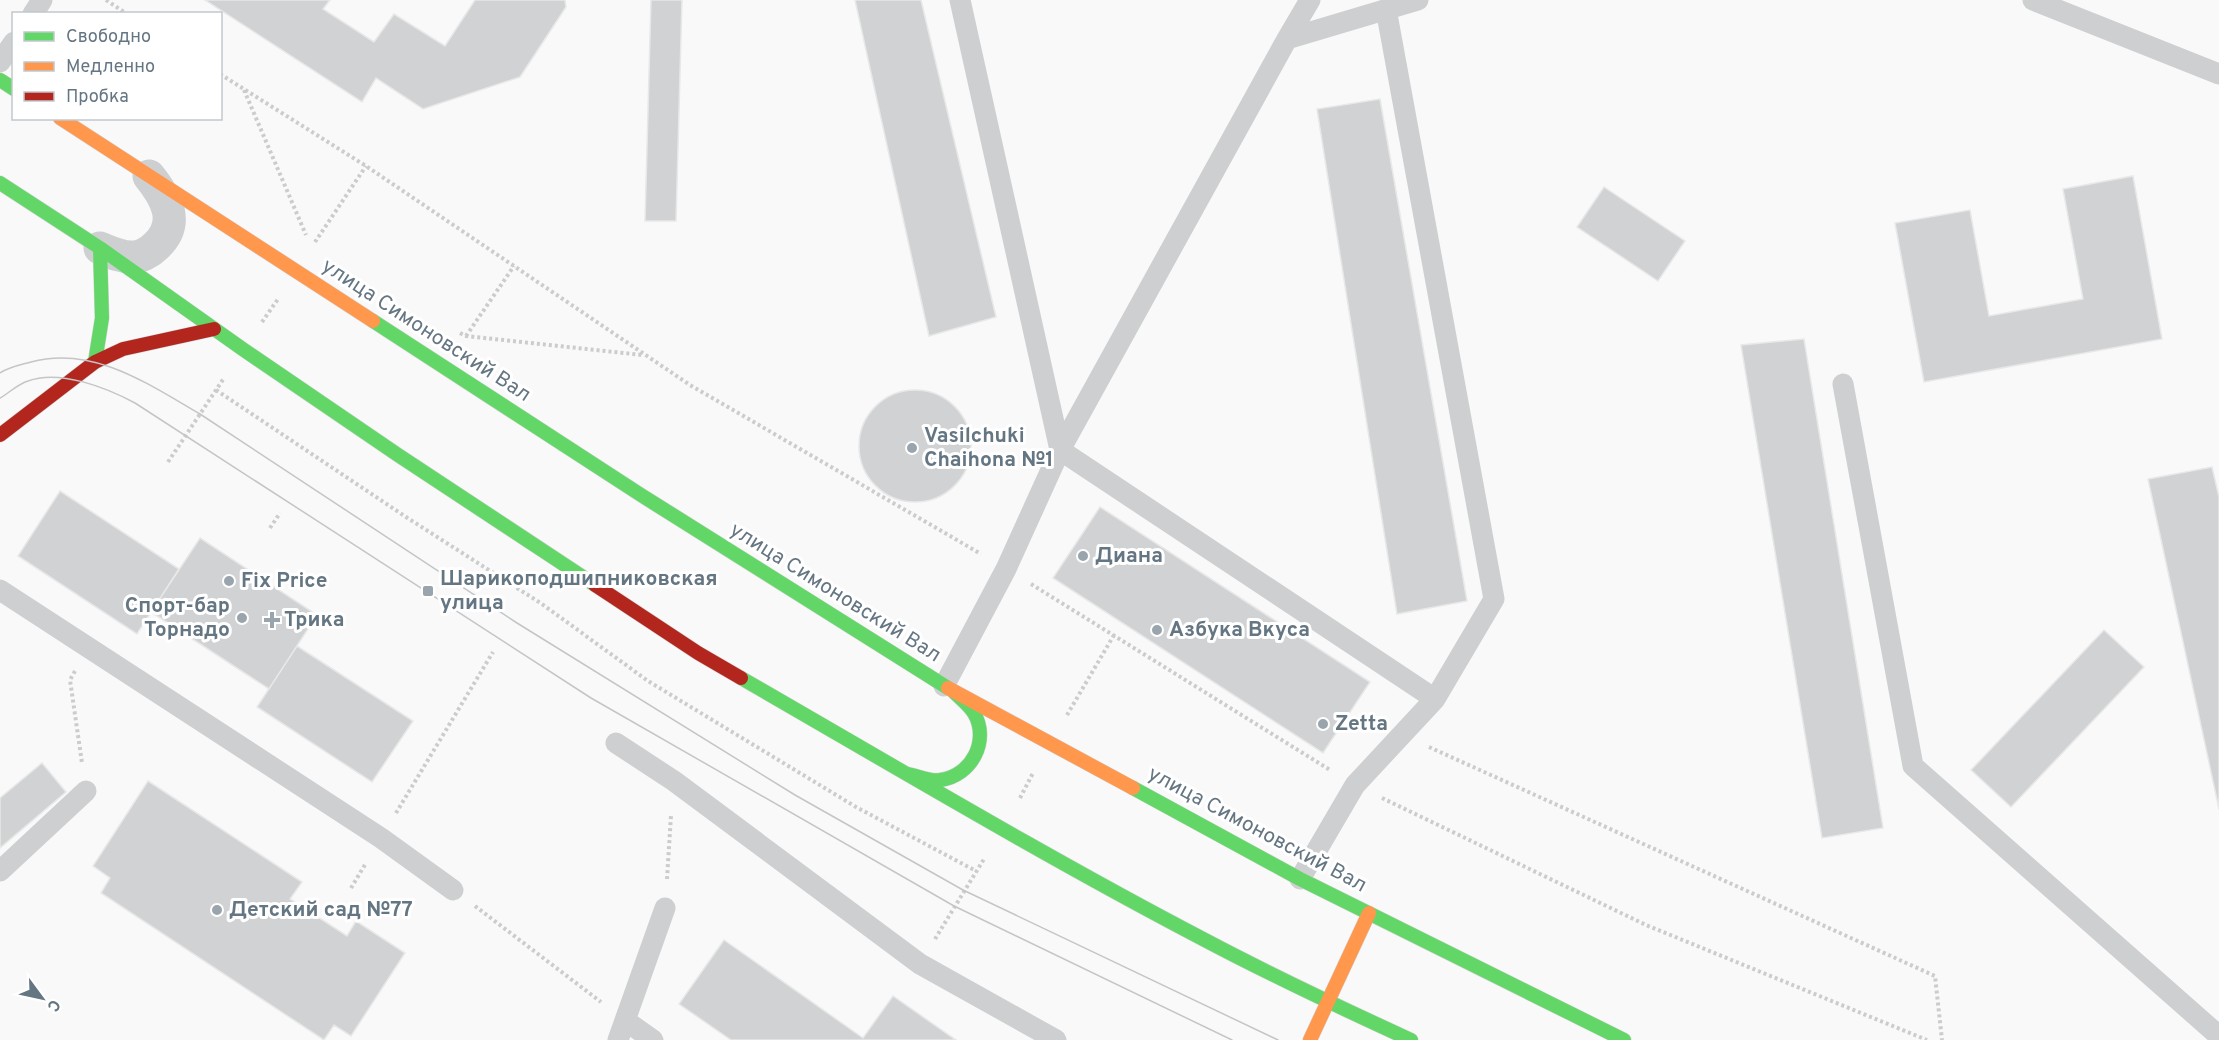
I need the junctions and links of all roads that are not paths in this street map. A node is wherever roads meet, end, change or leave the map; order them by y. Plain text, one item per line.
1 (960, 0) edge
2 (1310, 0) edge
3 (1418, 0) edge
4 (2033, 0) edge
5 (1386, 9) junction
6 (1287, 39) junction
7 (12, 45) edge
8 (0, 62) edge
9 (2219, 74) edge
10 (63, 120) edge
11 (149, 176) junction
12 (0, 183) edge
13 (99, 248) junction
14 (214, 329) junction
15 (95, 362) junction
16 (1843, 384) dead end
17 (0, 435) edge
18 (1060, 450) junction
19 (0, 590) edge
20 (949, 689) junction
21 (1435, 699) junction
22 (616, 744) dead end
23 (908, 774) junction
24 (86, 791) road end
25 (0, 871) edge
26 (1300, 879) junction
27 (453, 890) road end
28 (664, 908) road end
29 (1369, 913) junction
30 (1329, 1002) junction
31 (622, 1030) edge
32 (2219, 1036) edge
33 (653, 1040) edge
34 (1056, 1040) edge
35 (1310, 1040) edge
36 (1411, 1040) edge
37 (1624, 1040) edge

1 - 18 lane
2 - 6 lane
3 - 5 lane
4 - 9 lane
5 - 6 lane
5 - 21 lane
6 - 18 lane
7 - 8 lane
10 - 11 main road, улица Симоновский Вал
11 - 13 street
11 - 20 main road, улица Симоновский Вал
12 - 13 main road
13 - 14 main road
13 - 15 main road
14 - 15 main road
14 - 23 main road
15 - 17 main road
16 - 32 lane
18 - 20 lane
18 - 21 lane
19 - 27 lane
20 - 23 main road
20 - 26 main road, улица Симоновский Вал
21 - 26 lane
22 - 34 lane
23 - 30 main road
24 - 25 lane
26 - 29 main road, улица Симоновский Вал
28 - 31 lane
29 - 30 main road
29 - 37 main road, улица Симоновский Вал
30 - 35 main road
30 - 36 main road
31 - 33 lane

